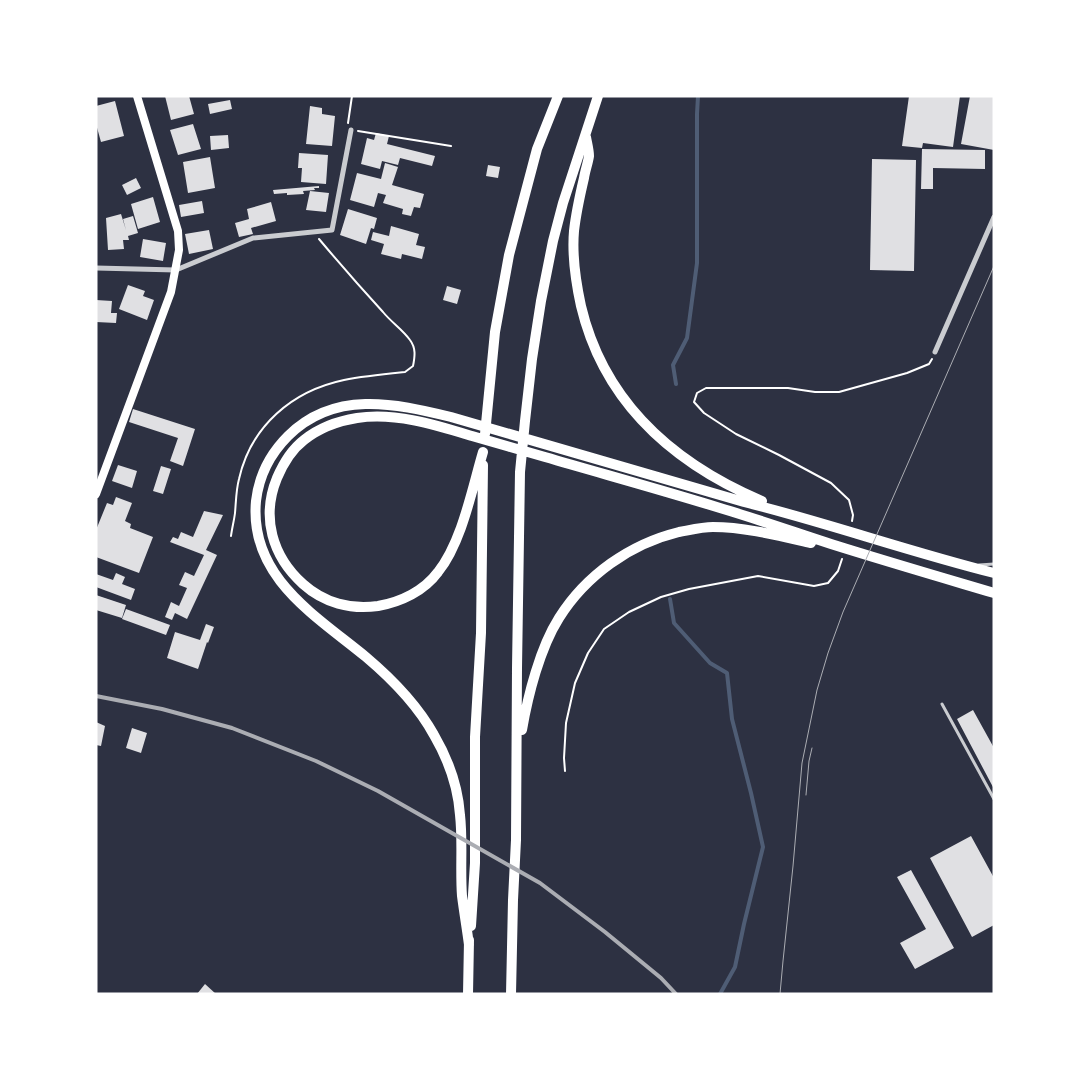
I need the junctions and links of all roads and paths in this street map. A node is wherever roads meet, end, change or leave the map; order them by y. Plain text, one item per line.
1 (137, 96) edge
2 (352, 96) edge
3 (558, 96) edge
4 (598, 96) edge
5 (351, 130) junction
6 (586, 135) junction
7 (451, 146) dead end
8 (994, 217) edge
9 (313, 232) junction
10 (96, 268) edge
11 (176, 270) junction
12 (936, 352) dead end
13 (413, 366) dead end
14 (483, 452) junction
15 (96, 494) edge
16 (790, 513) junction
17 (832, 544) junction
18 (994, 564) edge
19 (969, 567) junction
20 (994, 573) edge
21 (994, 593) edge
22 (942, 704) dead end
23 (517, 755) junction
24 (994, 800) edge
25 (469, 945) junction
26 (468, 994) edge
27 (511, 994) edge

1 - 11 main road
2 - 5 path
3 - 14 highway
4 - 6 highway
5 - 7 path
5 - 9 street
6 - 16 highway
6 - 23 highway
8 - 12 street
9 - 11 street
9 - 13 path
10 - 11 street
11 - 15 main road
14 - 17 highway
14 - 25 highway
16 - 19 highway
16 - 25 highway
17 - 21 highway
17 - 23 highway
18 - 19 lane
19 - 20 highway
22 - 24 lane
23 - 27 highway
25 - 26 highway

